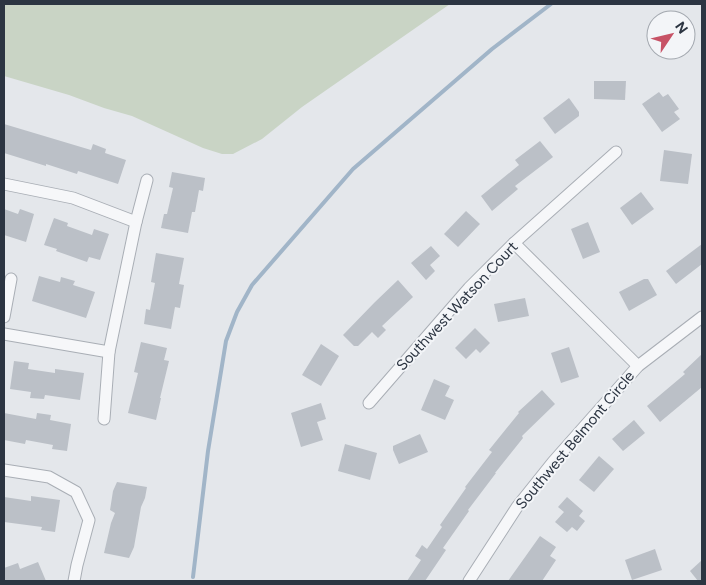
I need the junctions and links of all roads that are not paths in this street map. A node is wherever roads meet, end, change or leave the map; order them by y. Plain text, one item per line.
1 (616, 152) dead end
2 (147, 180) dead end
3 (4, 184) edge
4 (136, 222) junction
5 (514, 243) junction
6 (11, 279) dead end
7 (4, 317) edge
8 (702, 317) edge
9 (4, 334) edge
10 (109, 352) junction
11 (638, 366) junction
12 (368, 403) dead end
13 (104, 419) dead end
14 (4, 470) edge
15 (74, 581) edge
16 (469, 581) edge

1 - 5 street, Southwest Watson Court
2 - 4 street
3 - 4 street
4 - 10 street
5 - 11 street
5 - 12 street, Southwest Watson Court
6 - 7 street
8 - 11 street, Southwest Belmont Circle
9 - 10 street
10 - 13 street
11 - 16 street, Southwest Belmont Circle
14 - 15 street

